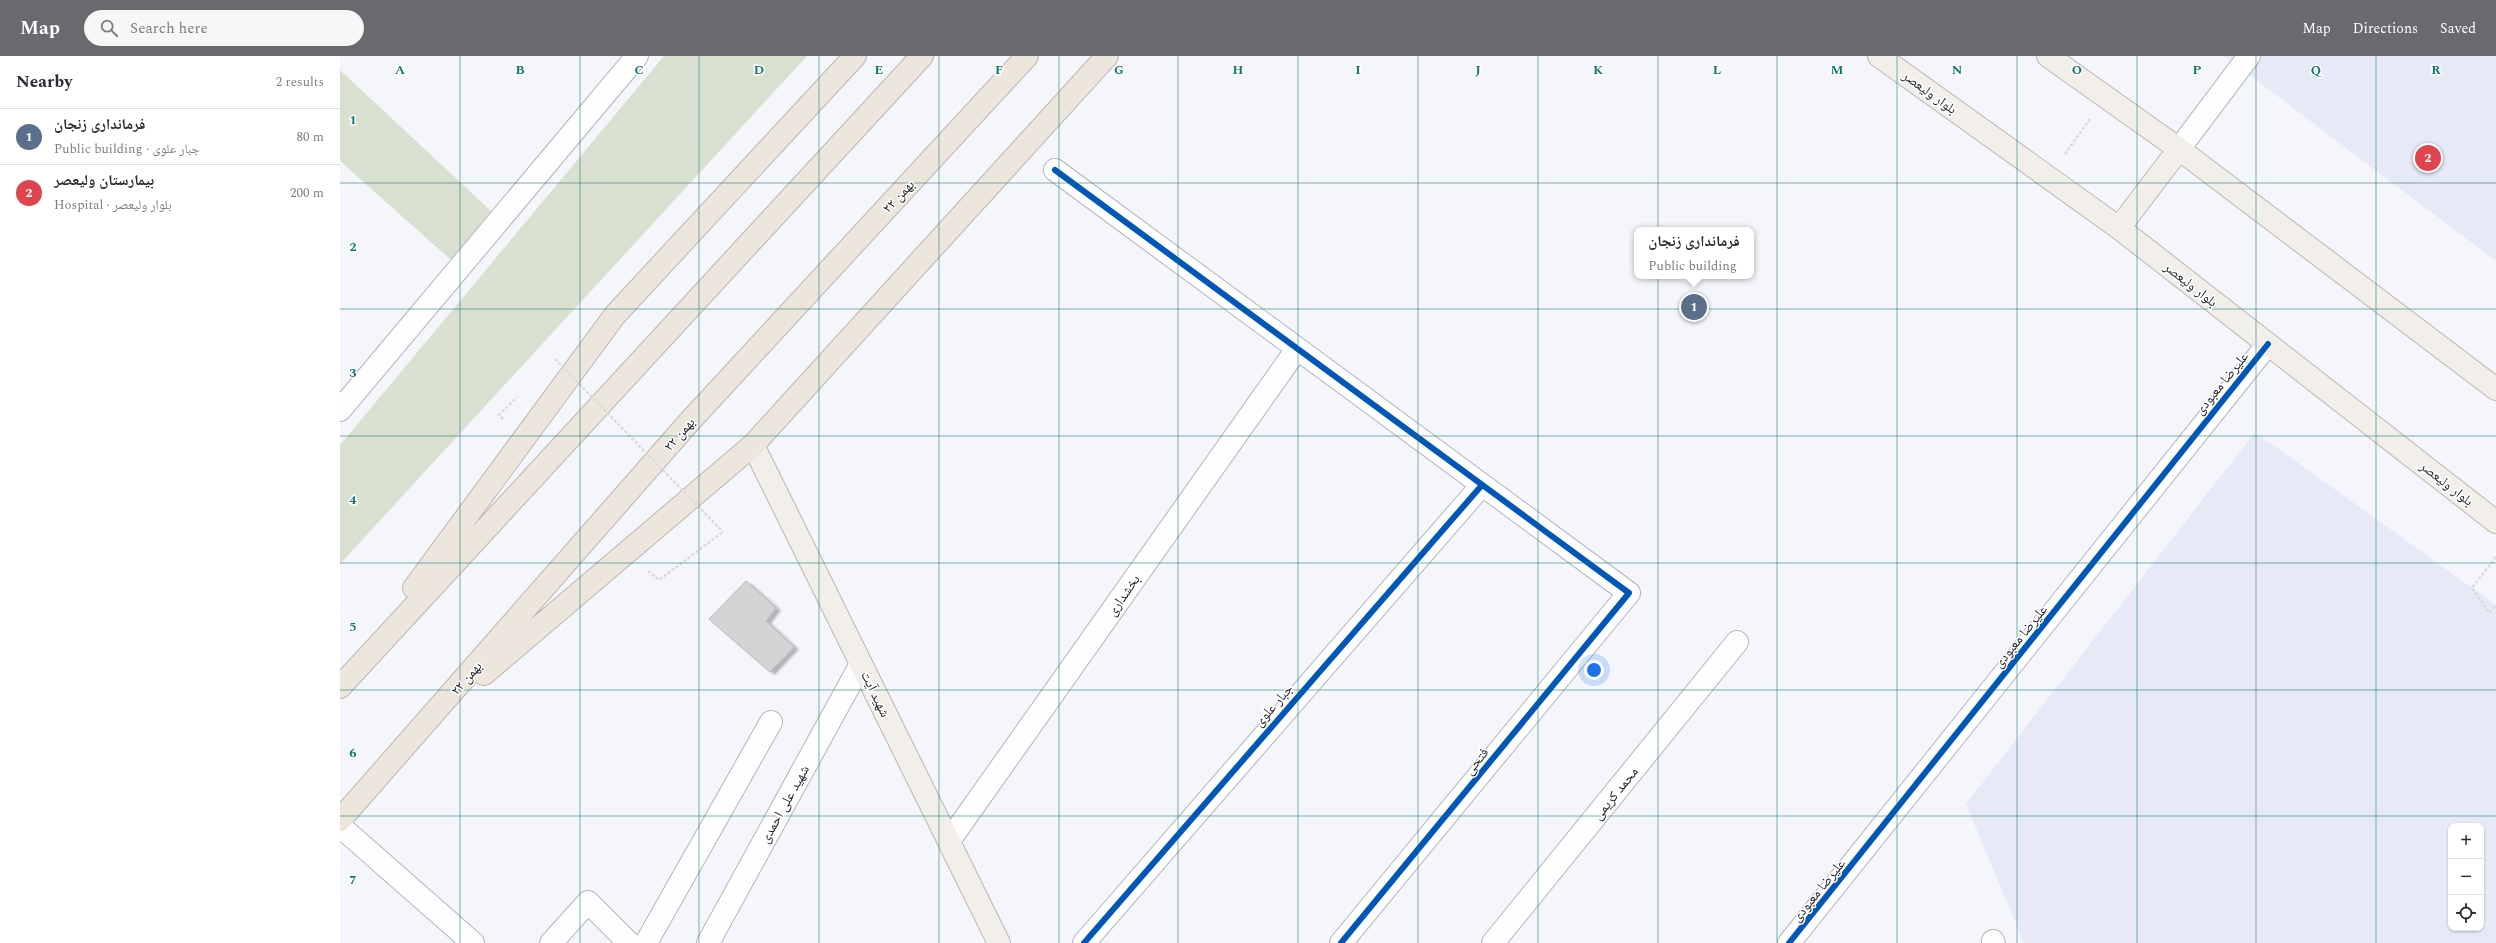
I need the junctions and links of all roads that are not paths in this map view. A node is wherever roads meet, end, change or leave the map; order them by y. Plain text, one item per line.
1 (637, 56) edge
2 (855, 56) edge
3 (922, 56) edge
4 (1027, 56) edge
5 (1107, 56) edge
6 (1879, 56) edge
7 (2048, 56) edge
8 (2249, 56) edge
9 (2179, 149) junction
10 (1055, 170) dead end
11 (2119, 228) junction
12 (2268, 344) junction
13 (1297, 349) junction
14 (2496, 389) edge
15 (340, 410) edge
16 (753, 445) junction
17 (1482, 485) junction
18 (2496, 522) edge
19 (1737, 642) dead end
20 (861, 664) junction
21 (344, 682) edge
22 (771, 722) dead end
23 (427, 723) junction
24 (340, 820) edge
25 (340, 826) edge
26 (949, 841) junction
27 (473, 943) edge
28 (551, 943) edge
29 (629, 943) edge
30 (646, 943) edge
31 (708, 943) edge
32 (999, 943) edge
33 (1084, 943) edge
34 (1341, 943) edge
35 (1493, 943) edge
36 (1789, 943) edge

1 - 15 street
2 - 21 highway
3 - 21 highway
4 - 23 highway, ۲۲ بهمن
5 - 16 highway
6 - 11 main road, بلوار ولیعصر
7 - 9 main road
8 - 9 street
9 - 11 main road
9 - 14 main road
10 - 13 street
11 - 12 main road, بلوار ولیعصر
12 - 18 main road, بلوار ولیعصر
12 - 36 street, علیرضا معبودی
13 - 17 street
13 - 26 street, بخشداری
16 - 20 main road, شهید آیت
16 - 23 highway
17 - 33 street, جبار علوی
17 - 34 street, فتحی
19 - 35 street, محمد کریمی
20 - 26 main road, شهید آیت
20 - 31 street, شهید علی احمدی
22 - 30 street
23 - 24 highway, ۲۲ بهمن
25 - 27 street
26 - 32 main road, شهید آیت
28 - 29 street

